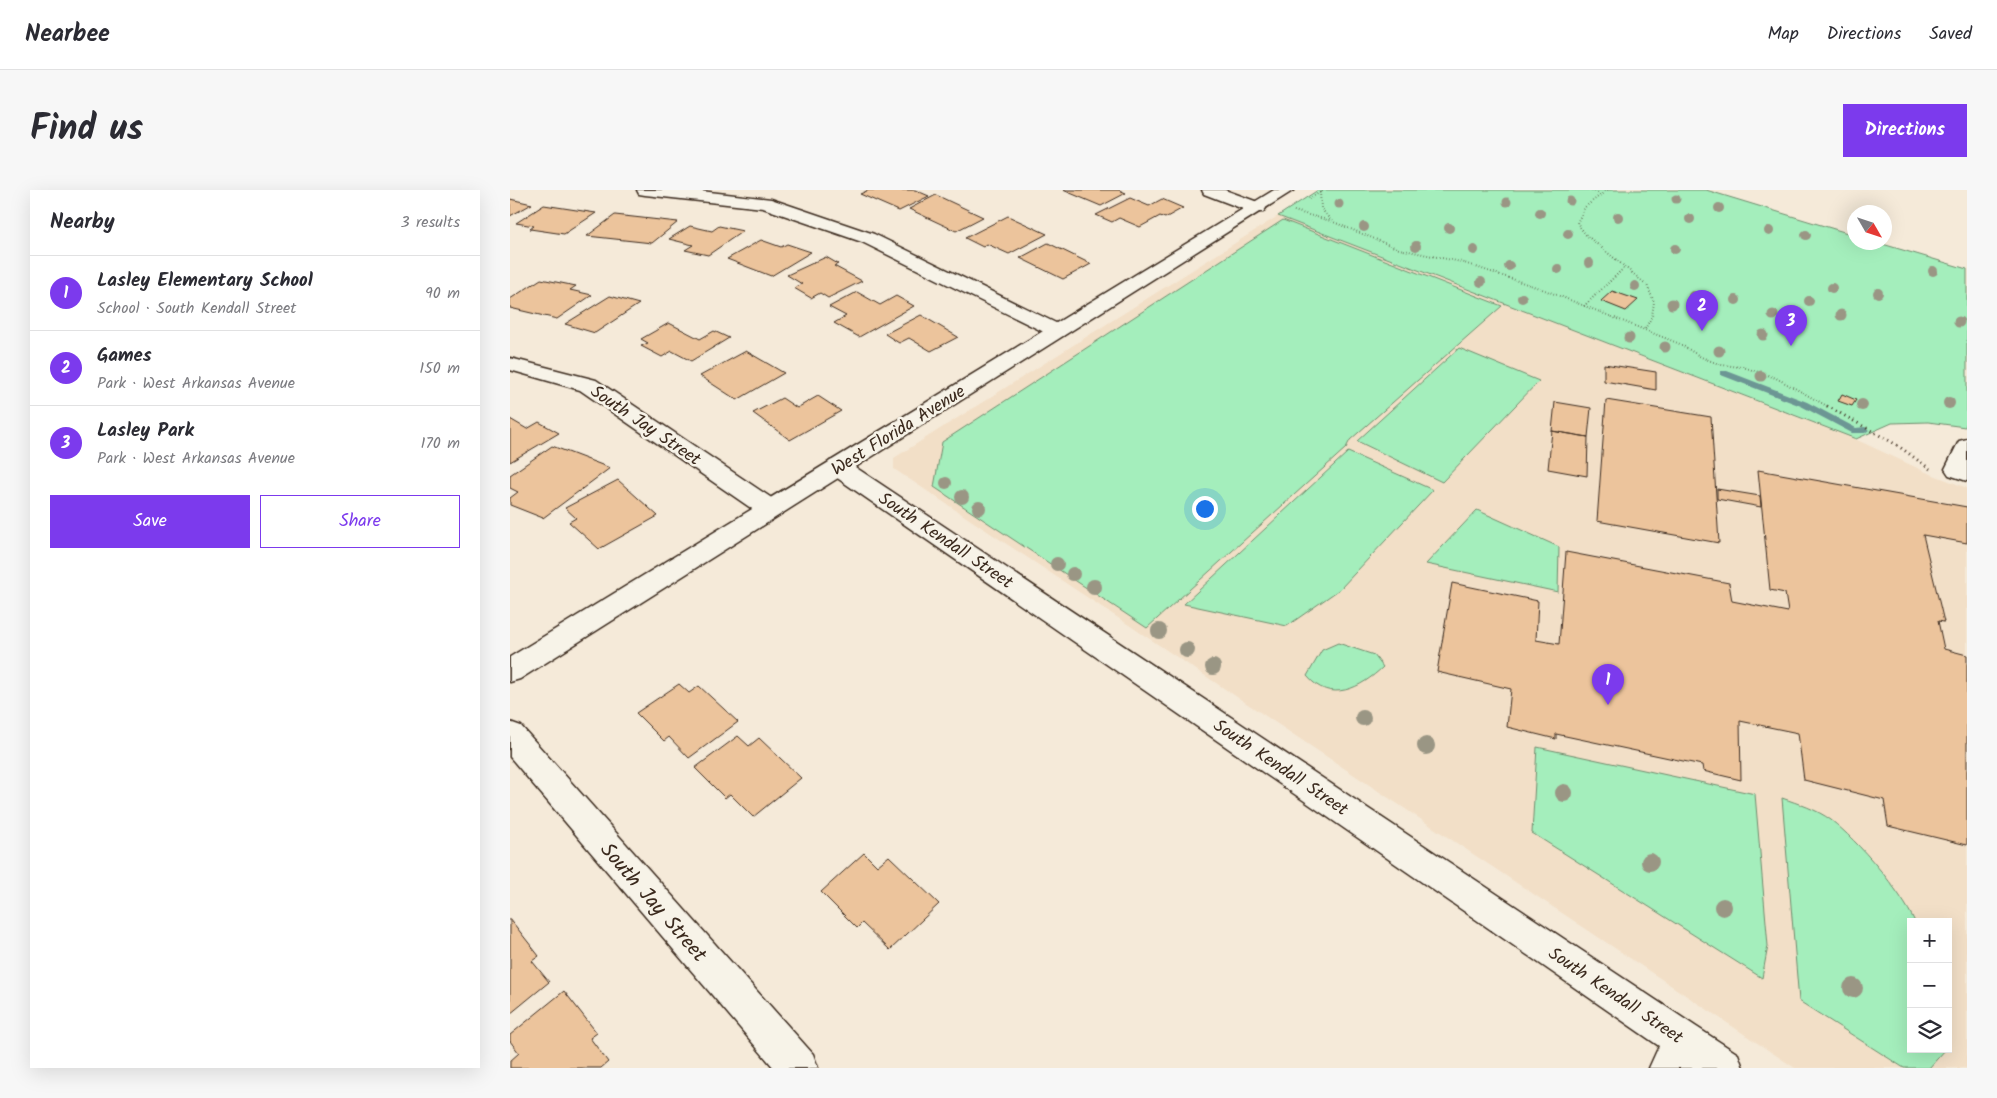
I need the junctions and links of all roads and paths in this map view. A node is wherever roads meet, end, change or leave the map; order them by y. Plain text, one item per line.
1 (645, 190) edge
2 (1210, 190) edge
3 (1592, 190) edge
4 (1607, 190) edge
5 (1320, 192) dead end
6 (1601, 194) junction
7 (1288, 200) edge
8 (1257, 208) junction
9 (1331, 221) junction
10 (1625, 267) junction
11 (1584, 306) junction
12 (1646, 329) junction
13 (1058, 331) junction
14 (510, 364) edge
15 (1967, 446) edge
16 (838, 467) junction
17 (1954, 472) edge
18 (770, 509) junction
19 (510, 671) edge
20 (510, 735) edge
21 (1675, 1054) edge
22 (799, 1068) edge
23 (1724, 1068) edge

1 - 13 street
2 - 8 street
3 - 6 path
4 - 6 path
5 - 9 path
6 - 10 path
7 - 8 street, West Florida Avenue
7 - 9 path
8 - 13 street, West Florida Avenue
9 - 11 path
10 - 11 path
10 - 12 path
11 - 12 path
12 - 17 path
13 - 16 street, West Florida Avenue
14 - 18 street, South Jay Street
15 - 17 street
16 - 18 street, West Florida Avenue
16 - 21 street, South Kendall Street
18 - 19 street, West Florida Avenue
20 - 22 street, South Jay Street
21 - 23 street, South Kendall Street

